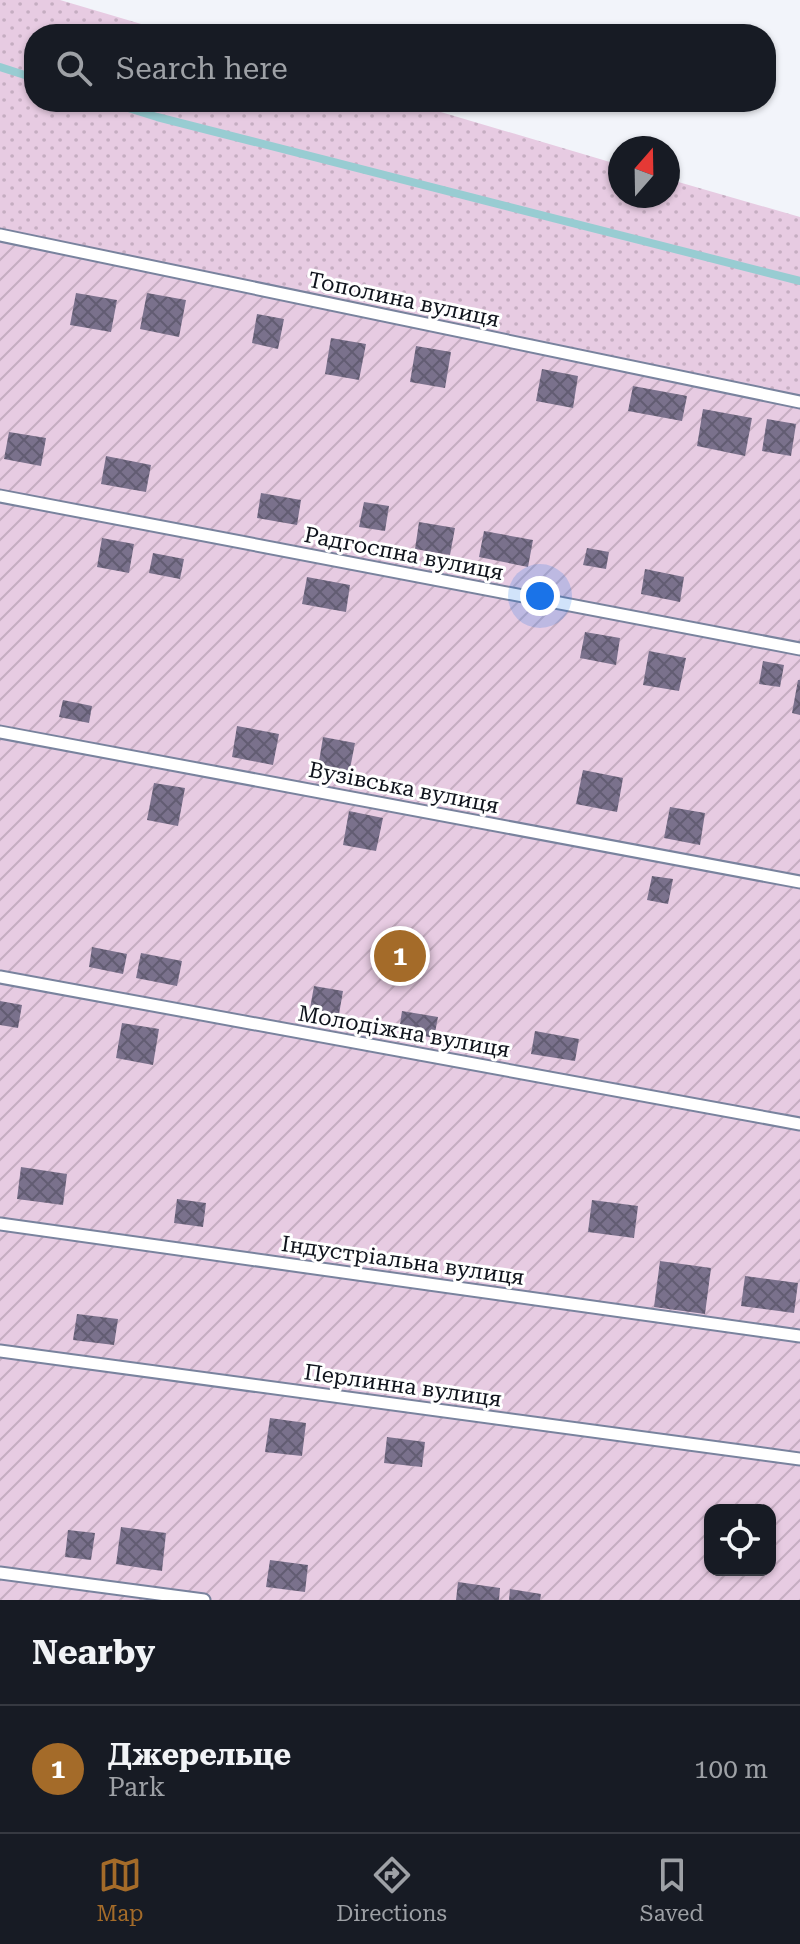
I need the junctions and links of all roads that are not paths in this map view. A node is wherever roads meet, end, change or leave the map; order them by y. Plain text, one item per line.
1 (0, 235) edge
2 (800, 402) edge
3 (0, 496) edge
4 (800, 649) edge
5 (0, 732) edge
6 (800, 882) edge
7 (0, 977) edge
8 (800, 1124) edge
9 (0, 1224) edge
10 (800, 1336) edge
11 (0, 1351) edge
12 (800, 1459) edge
13 (0, 1573) edge
14 (204, 1600) edge

1 - 2 lane, Тополина вулиця
3 - 4 lane, Радгоспна вулиця
5 - 6 lane, Вузівська вулиця
7 - 8 lane, Молодіжна вулиця
9 - 10 lane, Індустріальна вулиця
11 - 12 lane, Перлинна вулиця
13 - 14 lane

